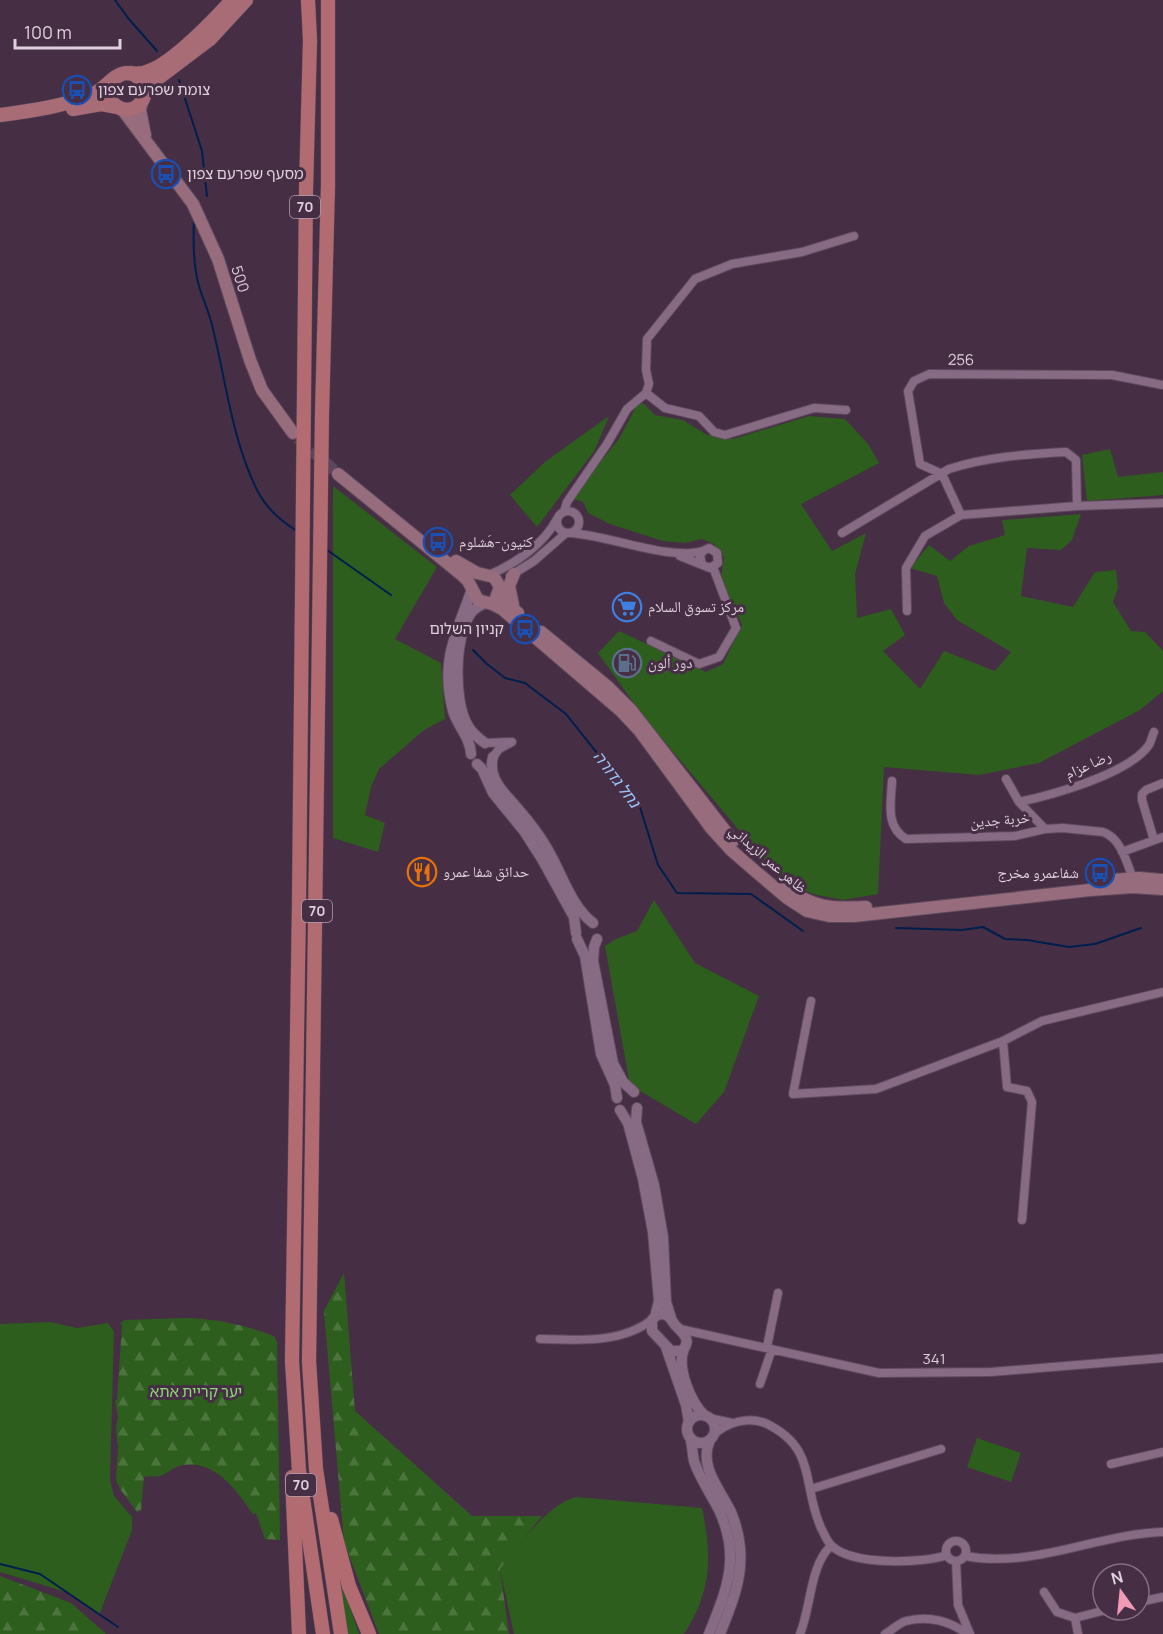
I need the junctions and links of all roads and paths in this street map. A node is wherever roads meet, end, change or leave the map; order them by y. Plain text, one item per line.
1 (232, 0) edge
2 (246, 0) edge
3 (328, 0) edge
4 (307, 3) edge
5 (129, 73) junction
6 (111, 81) junction
7 (144, 97) junction
8 (120, 108) junction
9 (0, 115) edge
10 (0, 122) edge
11 (145, 139) junction
12 (854, 236) dead end
13 (1163, 385) edge
14 (646, 393) junction
15 (846, 410) dead end
16 (293, 433) tunnel mouth
17 (338, 474) tunnel mouth
18 (942, 474) junction
19 (1163, 503) edge
20 (1077, 506) junction
21 (379, 507) junction
22 (561, 515) junction
23 (962, 515) junction
24 (580, 522) junction
25 (568, 533) junction
26 (842, 533) dead end
27 (604, 537) junction
28 (702, 551) junction
29 (675, 554) junction
30 (702, 564) junction
31 (713, 567) junction
32 (514, 574) junction
33 (486, 575) junction
34 (472, 589) junction
35 (500, 590) junction
36 (487, 602) junction
37 (516, 611) junction
38 (907, 611) dead end
39 (651, 641) dead end
40 (1154, 732) dead end
41 (485, 742) junction
42 (471, 754) junction
43 (493, 758) junction
44 (477, 764) junction
45 (1006, 780) dead end
46 (892, 781) dead end
47 (1163, 783) edge
48 (1018, 802) junction
49 (1045, 829) junction
50 (1163, 837) edge
51 (1154, 840) junction
52 (1122, 852) junction
53 (1133, 879) junction
54 (1163, 880) edge
55 (1163, 889) edge
56 (594, 923) junction
57 (577, 936) junction
58 (597, 939) junction
59 (1163, 992) edge
60 (811, 1000) dead end
61 (1003, 1041) junction
62 (634, 1092) junction
63 (617, 1098) junction
64 (638, 1108) junction
65 (620, 1110) junction
66 (1022, 1220) dead end
67 (778, 1293) dead end
68 (654, 1318) junction
69 (671, 1318) junction
70 (680, 1329) junction
71 (632, 1331) junction
72 (292, 1334) junction
73 (656, 1335) junction
74 (708, 1336) junction
75 (540, 1339) dead end
76 (666, 1347) junction
77 (685, 1347) junction
78 (769, 1348) junction
79 (1163, 1358) edge
80 (760, 1384) dead end
81 (310, 1395) junction
82 (707, 1417) junction
83 (689, 1422) junction
84 (733, 1423) junction
85 (690, 1437) junction
86 (712, 1437) junction
87 (941, 1449) dead end
88 (1163, 1452) edge
89 (1111, 1464) dead end
90 (811, 1489) junction
91 (1163, 1532) edge
92 (831, 1546) junction
93 (947, 1555) junction
94 (965, 1556) junction
95 (956, 1561) junction
96 (1044, 1592) dead end
97 (1091, 1614) edge
98 (1075, 1618) junction
99 (299, 1634) edge
100 (323, 1634) edge
101 (341, 1634) edge
102 (369, 1634) edge
103 (709, 1634) edge
104 (720, 1634) edge
105 (800, 1634) edge
106 (885, 1634) edge
107 (968, 1634) edge
108 (1078, 1634) edge

1 - 5 main road
2 - 7 main road
3 - 81 highway, 70
4 - 72 highway, 70
5 - 6 main road
5 - 7 main road
6 - 8 main road
6 - 9 main road
7 - 8 main road
7 - 11 main road, 500
8 - 10 main road
8 - 11 main road, 500
11 - 16 main road, 500
12 - 14 street
13 - 18 street, 256
14 - 15 street
14 - 22 street
17 - 21 main road
18 - 20 street
18 - 23 street, 256
18 - 26 street
19 - 20 street
20 - 23 street
21 - 33 main road
21 - 34 main road
22 - 24 street
22 - 25 street
22 - 33 street
23 - 38 street
24 - 25 street
24 - 27 street
25 - 27 street
25 - 32 street
27 - 29 street
28 - 29 street
28 - 30 street
28 - 31 street
29 - 30 street
30 - 31 street
31 - 39 street
32 - 35 street
32 - 37 main road
33 - 34 main road
33 - 35 main road
34 - 36 main road
34 - 42 street
35 - 36 main road
35 - 37 main road, ظاهر عمر الزيداني
36 - 41 street
36 - 55 main road, ظاهر عمر الزيداني
37 - 53 main road, ظاهر عمر الزيداني
40 - 48 street, رضا عزام
41 - 42 street
41 - 43 street
41 - 43 street
42 - 44 street
43 - 44 street
43 - 56 street
44 - 57 street
45 - 48 street
46 - 49 street, خربة جدين
47 - 51 street
48 - 49 street
49 - 52 street, خربة جدين
50 - 51 street
51 - 52 street
52 - 53 street, خربة جدين
53 - 54 main road, ظاهر عمر الزيداني
56 - 57 street
56 - 58 street
57 - 58 street
57 - 63 street
58 - 62 street
59 - 61 street
60 - 61 street
61 - 66 street
62 - 63 street
62 - 64 street
63 - 65 street
64 - 65 street
64 - 69 street
65 - 68 street
67 - 78 street
68 - 69 street
68 - 71 street
68 - 73 street
69 - 70 street
70 - 74 street, 341
70 - 77 street
71 - 73 street
71 - 75 street
72 - 99 highway
72 - 100 highway, 70
73 - 76 street
74 - 77 street
74 - 78 street, 341
76 - 77 street
76 - 83 street
77 - 82 street
78 - 79 street, 341
78 - 80 street
81 - 101 highway, 70
81 - 102 highway
82 - 83 street
82 - 84 street
82 - 86 street
83 - 85 street
84 - 86 street
84 - 90 street
85 - 86 street
85 - 103 street
86 - 104 street
87 - 90 street
88 - 89 street
90 - 92 street
91 - 94 street
92 - 93 street
92 - 105 street
93 - 94 street
93 - 95 street
94 - 95 street
95 - 107 street
96 - 98 street
97 - 98 street
98 - 108 street
106 - 107 street

